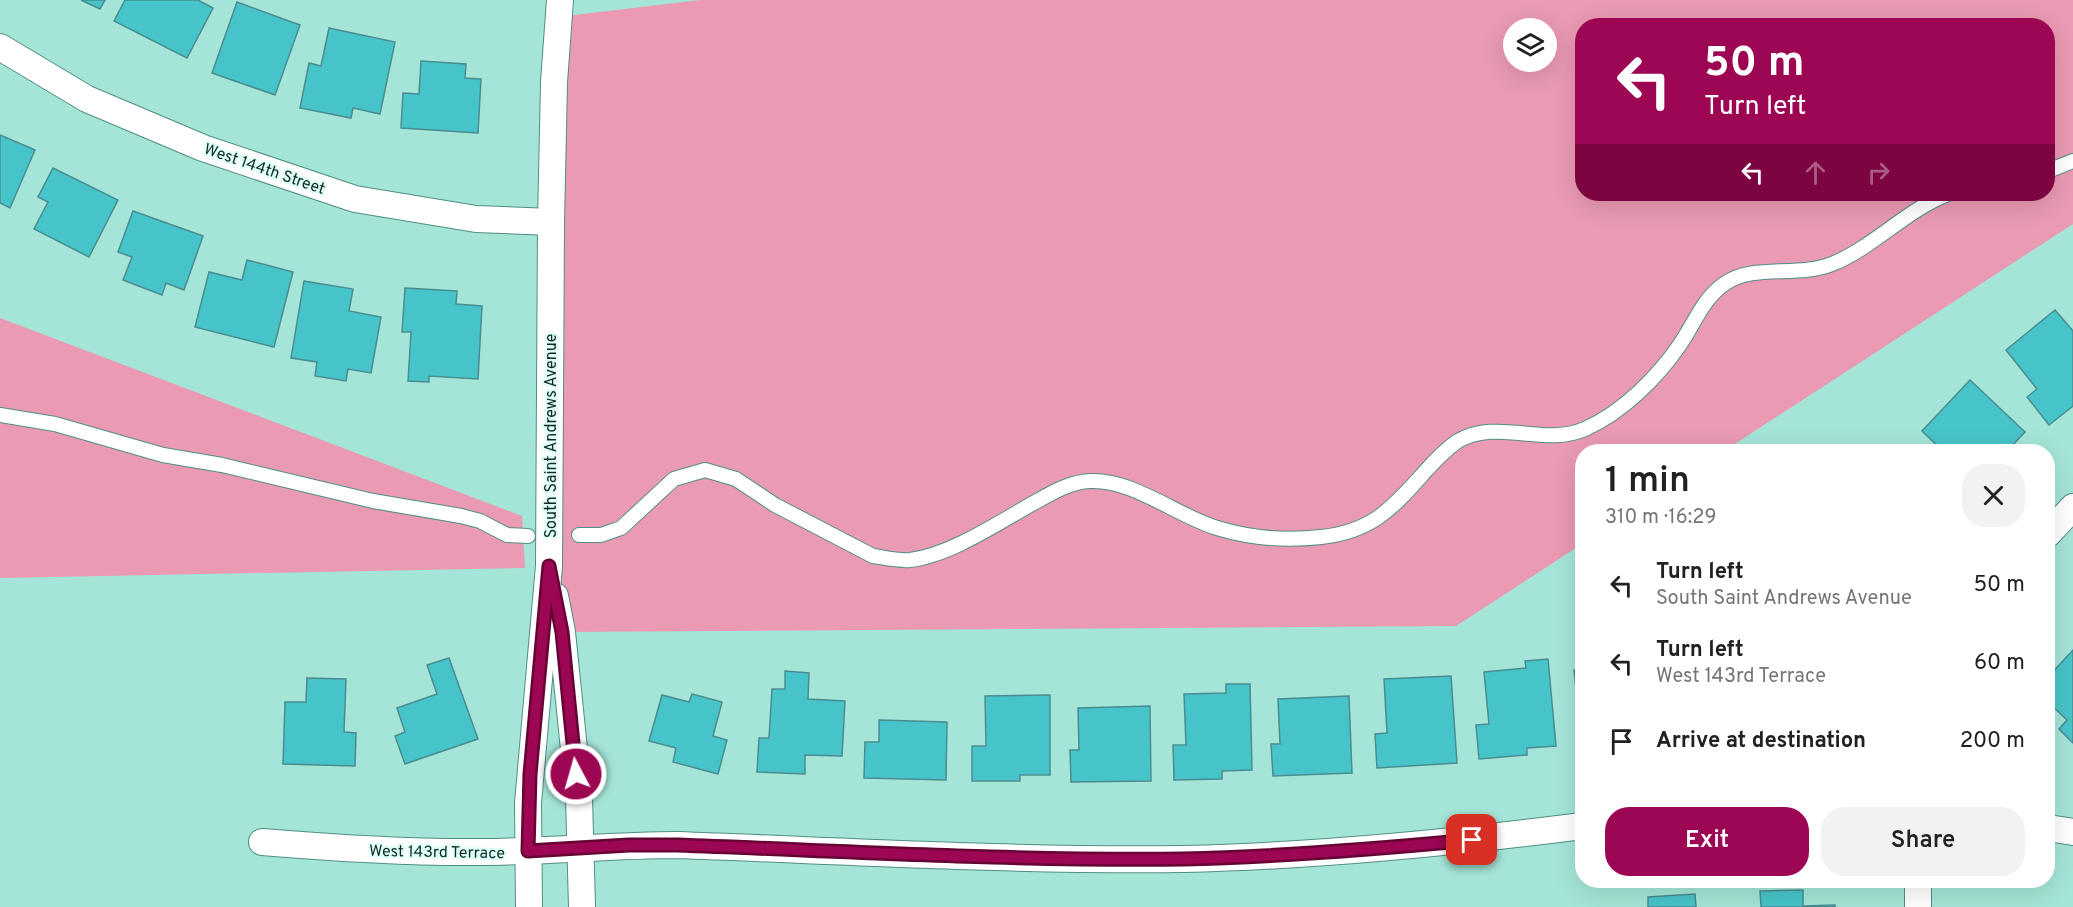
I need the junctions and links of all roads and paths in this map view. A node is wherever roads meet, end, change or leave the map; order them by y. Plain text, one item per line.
1 (560, 0) edge
2 (0, 47) edge
3 (2073, 161) edge
4 (2055, 168) edge
5 (1931, 201) edge
6 (551, 222) junction
7 (0, 415) edge
8 (2073, 507) edge
9 (2055, 526) edge
10 (579, 535) dead end
11 (528, 536) dead end
12 (549, 566) junction
13 (1575, 827) edge
14 (2055, 829) edge
15 (2073, 832) edge
16 (262, 842) dead end
17 (582, 848) junction
18 (528, 851) junction
19 (1918, 888) edge
20 (529, 907) edge
21 (582, 907) edge
22 (1918, 907) edge

1 - 6 street, South Saint Andrews Avenue
2 - 6 street, West 144th Street
3 - 4 lane
5 - 10 lane
6 - 12 street, South Saint Andrews Avenue
7 - 11 lane
8 - 9 street
12 - 17 street
12 - 18 street, South Saint Andrews Avenue
13 - 17 street, West 143rd Terrace
14 - 15 street
16 - 18 street, West 143rd Terrace
17 - 18 street, West 143rd Terrace
17 - 21 street
18 - 20 street, South Saint Andrews Avenue
19 - 22 street

